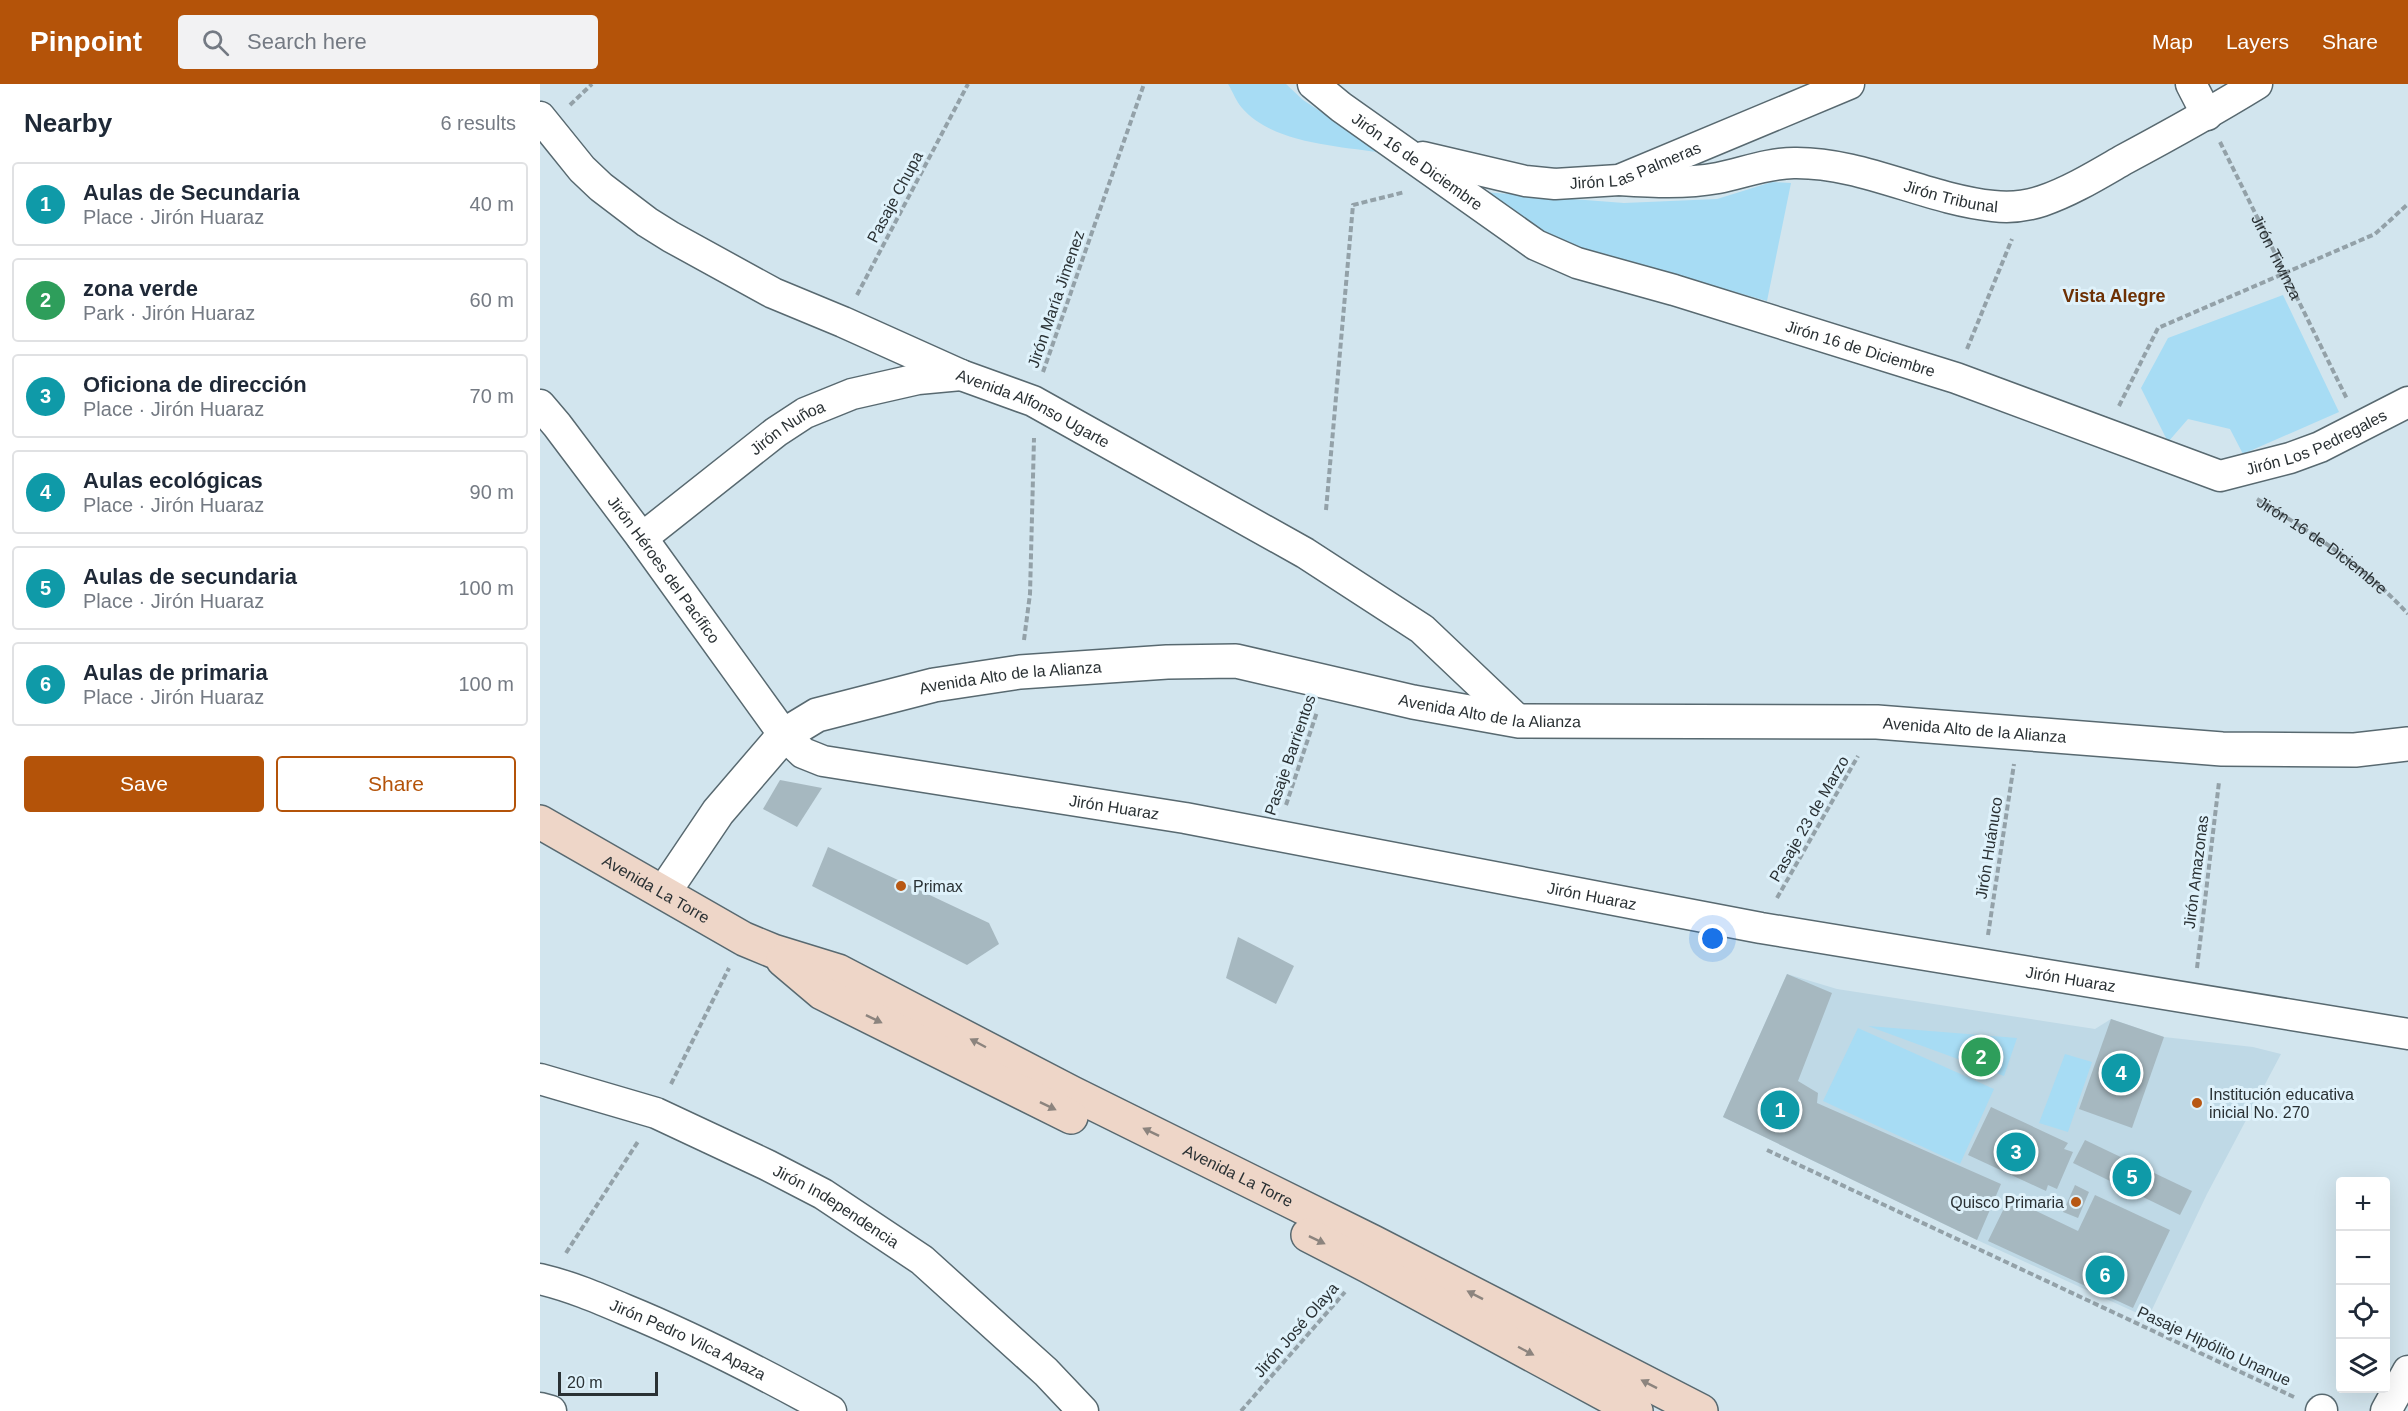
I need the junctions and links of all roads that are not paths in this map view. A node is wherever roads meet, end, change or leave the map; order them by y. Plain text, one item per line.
1 (1313, 84) edge
2 (1849, 84) edge
3 (2191, 84) edge
4 (2257, 84) edge
5 (2207, 115) junction
6 (542, 125) edge
7 (1409, 154) junction
8 (1619, 180) junction
9 (961, 375) junction
10 (2408, 402) edge
11 (540, 405) edge
12 (2220, 476) joint
13 (642, 538) junction
14 (1519, 721) junction
15 (784, 735) junction
16 (2408, 744) edge
17 (540, 822) edge
18 (664, 892) junction
19 (773, 951) junction
20 (2408, 1034) edge
21 (540, 1079) edge
22 (540, 1279) edge
23 (2408, 1371) edge
24 (540, 1408) edge
25 (551, 1411) edge
26 (831, 1411) edge
27 (1083, 1411) edge
28 (1636, 1411) edge
29 (1701, 1411) edge
30 (2386, 1411) edge

1 - 7 street, Jirón 16 de Diciembre
2 - 8 street, Jirón Las Palmeras
3 - 5 street
4 - 5 street, Jirón Tribunal
5 - 8 street, Jirón Tribunal
6 - 9 street, Avenida Alfonso Ugarte
7 - 8 street, Jirón Las Palmeras
7 - 12 street, Jirón 16 de Diciembre
9 - 13 street, Jirón Nuñoa
9 - 14 street, Avenida Alfonso Ugarte
10 - 12 street, Jirón Los Pedregales
11 - 13 street, Jirón Héroes del Pacífico
13 - 15 street, Jirón Héroes del Pacífico
14 - 15 street, Avenida Alto de la Alianza
14 - 16 street, Avenida Alto de la Alianza
15 - 18 street, Avenida Alto de la Alianza
15 - 20 street, Jirón Huaraz
17 - 18 main road, Avenida La Torre
18 - 19 main road, Avenida La Torre
19 -> 28 main road, Avenida La Torre
29 -> 19 main road, Avenida La Torre
21 - 27 street, Jirón Independencia
22 - 26 street, Jirón Pedro Vilca Apaza
23 - 30 street
24 - 25 street

